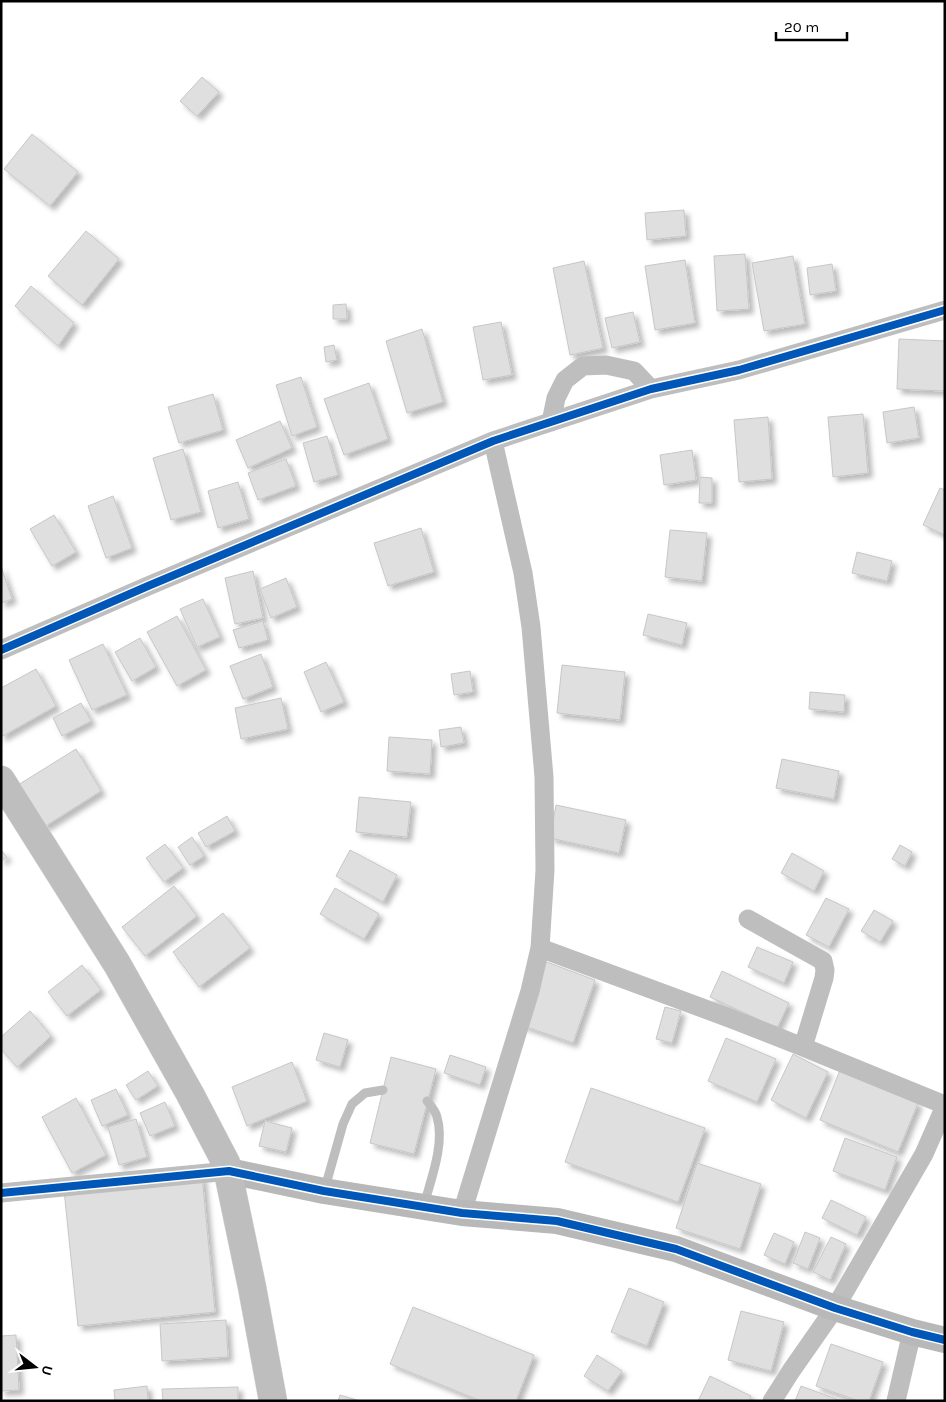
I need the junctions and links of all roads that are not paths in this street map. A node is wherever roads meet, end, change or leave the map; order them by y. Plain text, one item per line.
1 (945, 310) edge
2 (651, 389) junction
3 (551, 422) junction
4 (494, 441) junction
5 (1, 650) edge
6 (1, 780) edge
7 (748, 919) dead end
8 (540, 948) junction
9 (804, 1046) junction
10 (383, 1090) dead end
11 (427, 1100) dead end
12 (945, 1106) edge
13 (228, 1172) junction
14 (324, 1191) junction
15 (1, 1193) edge
16 (424, 1207) junction
17 (462, 1213) junction
18 (835, 1308) junction
19 (912, 1332) junction
20 (945, 1340) edge
21 (273, 1401) edge
22 (772, 1401) edge
23 (896, 1401) edge

1 - 2 street
2 - 3 street
2 - 3 street
3 - 4 street
4 - 5 street
4 - 8 street
6 - 13 highway
7 - 9 street
8 - 9 street
8 - 17 street
9 - 12 street
10 - 14 lane
11 - 16 lane
12 - 18 street
13 - 14 street
13 - 15 street
13 - 21 highway
14 - 16 street
16 - 17 street
17 - 18 street
18 - 19 street
18 - 22 street
19 - 20 street
19 - 23 street

